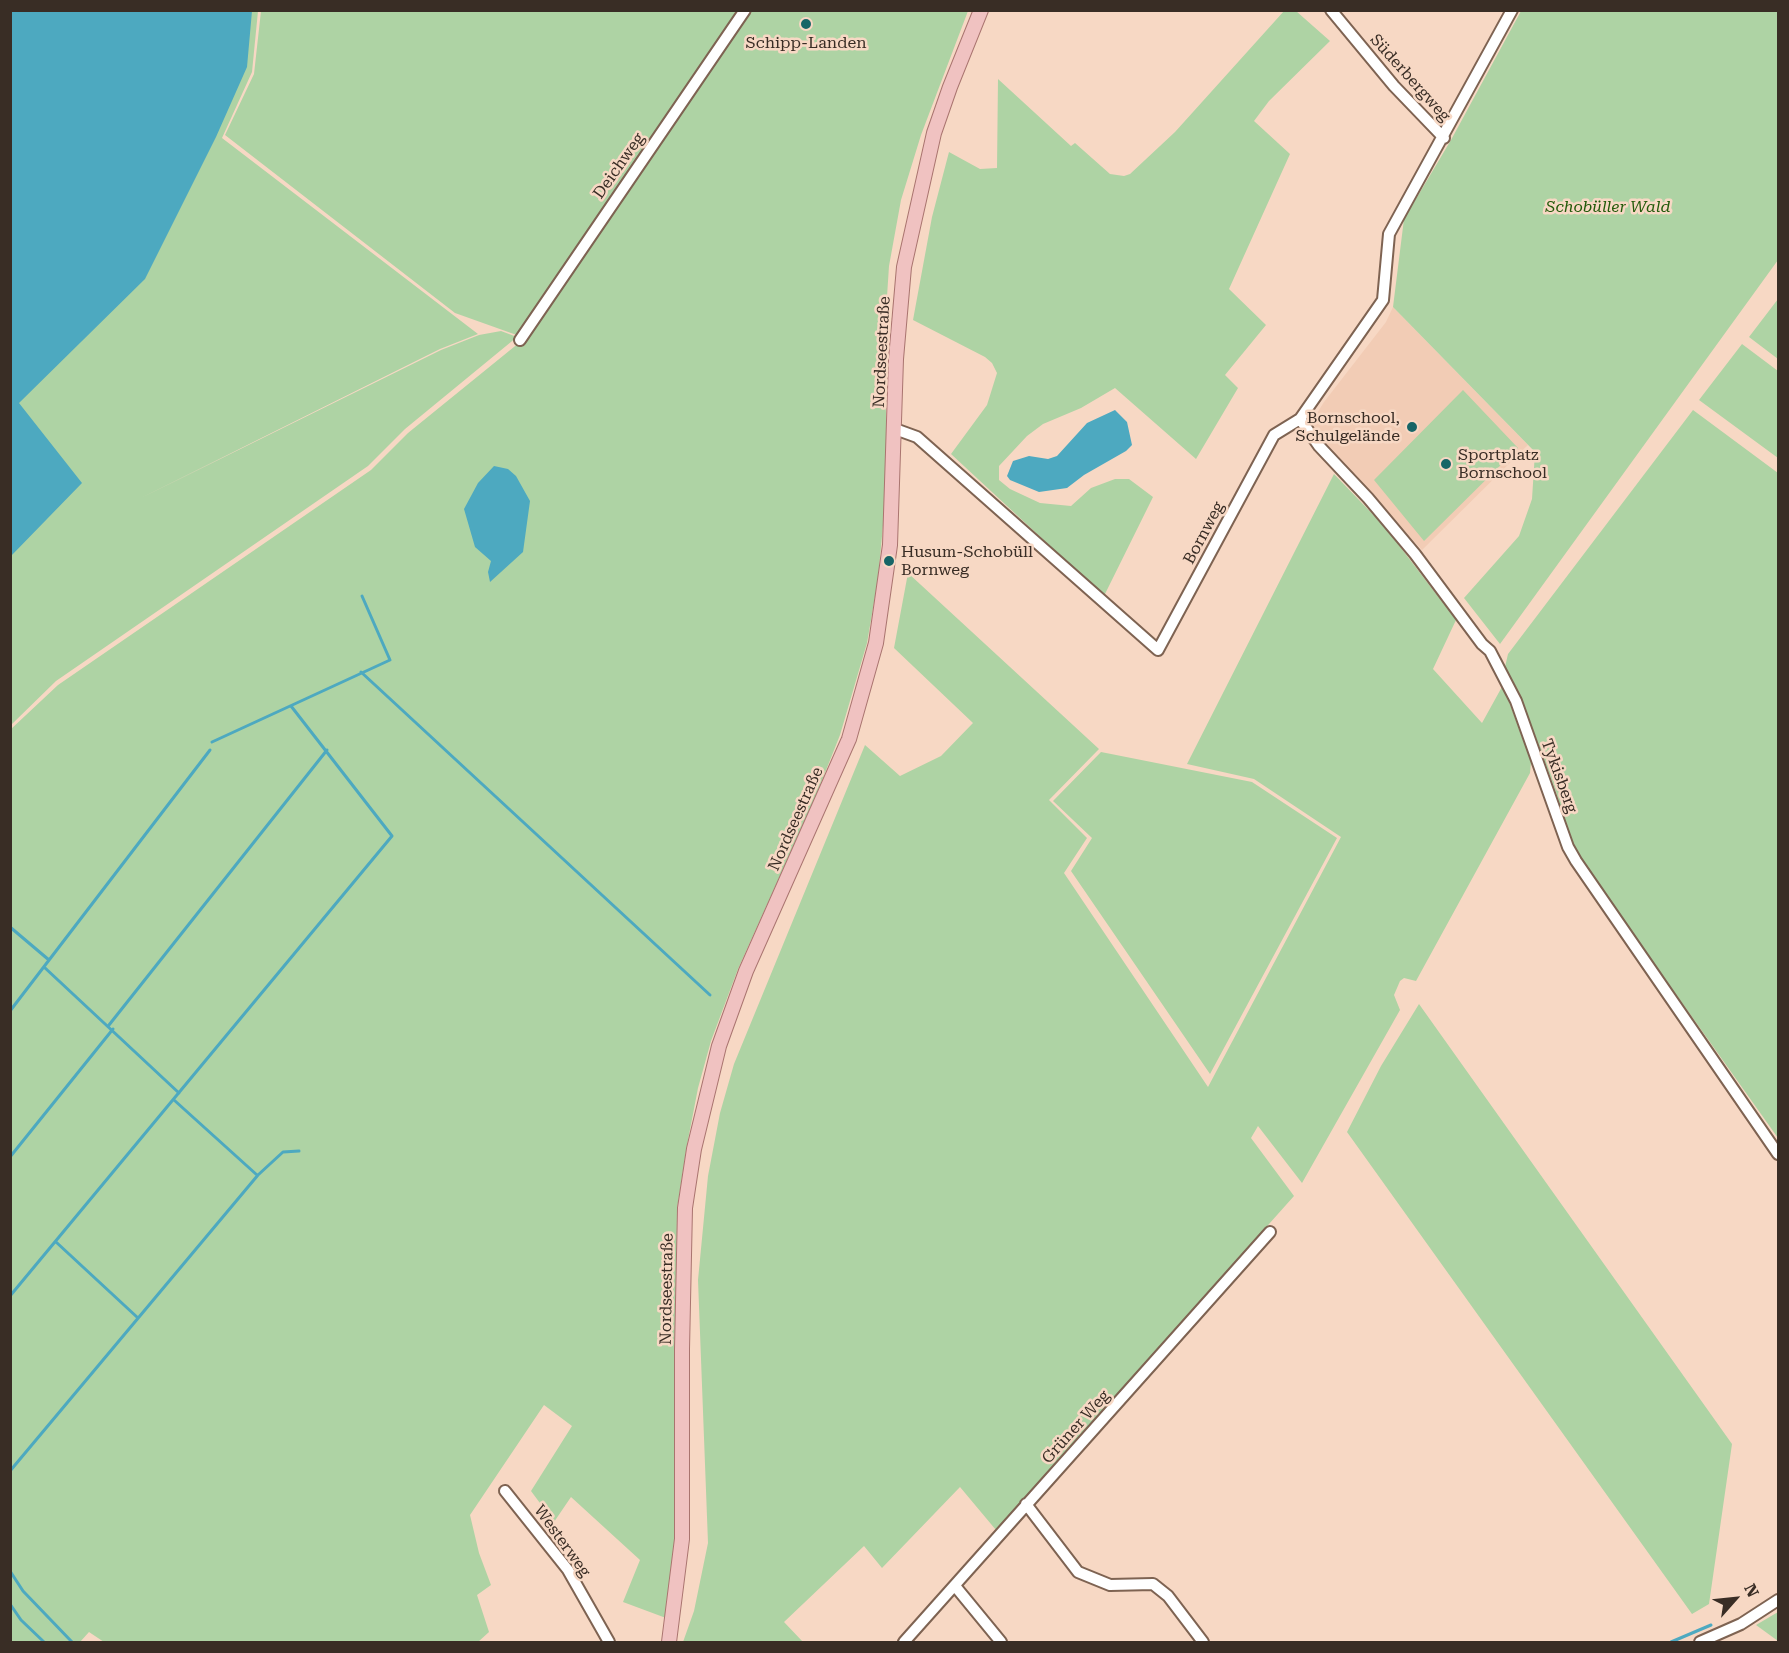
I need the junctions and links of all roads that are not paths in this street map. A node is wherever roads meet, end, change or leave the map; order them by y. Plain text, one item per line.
1 (745, 10) edge
2 (981, 10) edge
3 (1331, 10) edge
4 (1512, 10) edge
5 (1444, 138) junction
6 (520, 340) dead end
7 (1300, 419) junction
8 (894, 429) junction
9 (1779, 1154) edge
10 (1270, 1232) dead end
11 (506, 1491) dead end
12 (1026, 1504) junction
13 (955, 1586) junction
14 (1779, 1600) edge
15 (609, 1642) edge
16 (669, 1642) edge
17 (904, 1642) edge
18 (1001, 1642) edge
19 (1203, 1642) edge
20 (1700, 1642) edge

1 - 6 street, Deichweg
2 - 8 main road, Nordseestraße
3 - 5 street, Süderbergweg
4 - 5 street, Bornweg
5 - 7 street, Bornweg
7 - 8 street, Bornweg
7 - 9 street, Tykisberg
8 - 16 main road, Nordseestraße
10 - 12 street, Grüner Weg
11 - 15 street, Westerweg
12 - 13 street, Grüner Weg
12 - 19 street
13 - 17 street, Grüner Weg
13 - 18 street
14 - 20 street

